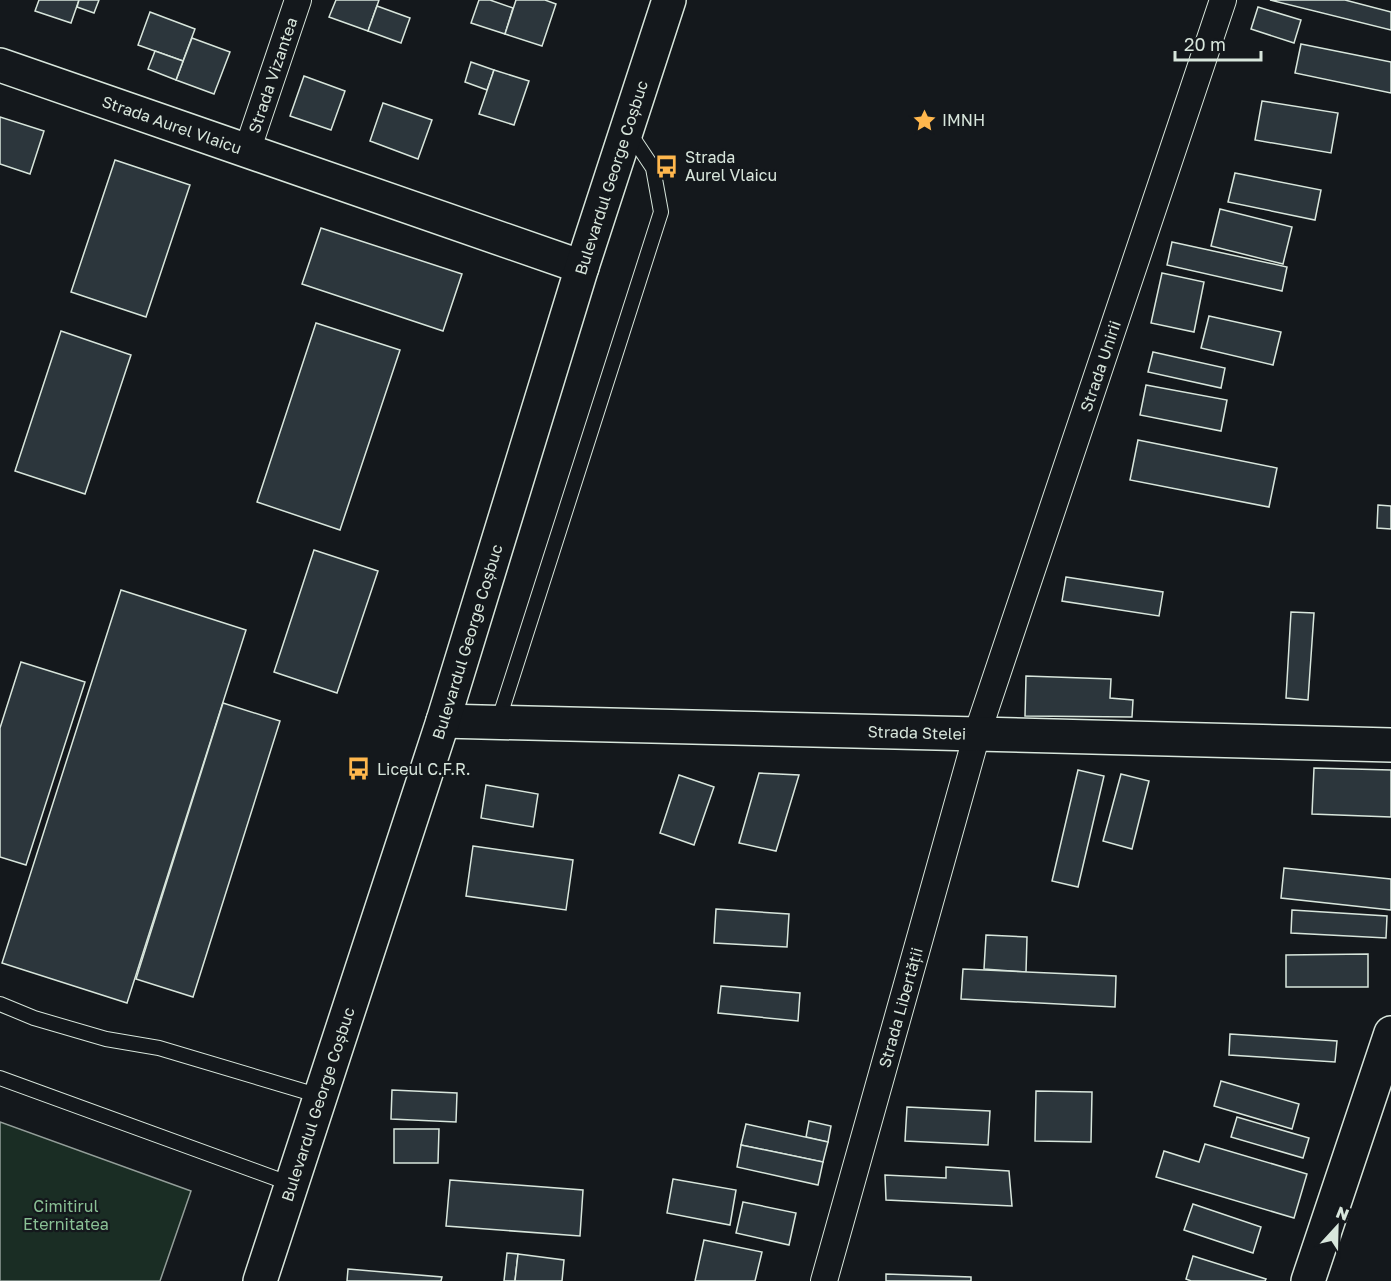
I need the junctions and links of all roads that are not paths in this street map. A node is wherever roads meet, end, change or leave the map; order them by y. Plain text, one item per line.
1 (298, 0) edge
2 (669, 0) edge
3 (1223, 0) edge
4 (0, 65) edge
5 (627, 130) junction
6 (247, 151) junction
7 (582, 267) junction
8 (442, 721) junction
9 (498, 722) junction
10 (977, 734) junction
11 (1391, 745) edge
12 (0, 1004) edge
13 (1391, 1033) edge
14 (0, 1078) edge
15 (320, 1096) junction
16 (291, 1184) junction
17 (260, 1281) edge
18 (824, 1281) edge
19 (1308, 1281) edge

1 - 6 street, Strada Vizantea
2 - 5 main road, Bulevardul George Coșbuc
3 - 10 street, Strada Unirii
4 - 6 main road, Strada Aurel Vlaicu
5 - 7 main road, Bulevardul George Coșbuc
5 - 9 lane
6 - 7 main road, Strada Aurel Vlaicu
7 - 8 main road, Bulevardul George Coșbuc
8 - 9 main road, Strada Stelei
8 - 15 main road, Bulevardul George Coșbuc
9 - 10 main road, Strada Stelei
10 - 11 main road, Strada Stelei
10 - 18 street, Strada Libertății
12 - 15 lane
13 - 19 main road
14 - 16 lane
15 - 16 main road, Bulevardul George Coșbuc
16 - 17 main road, Bulevardul George Coșbuc

